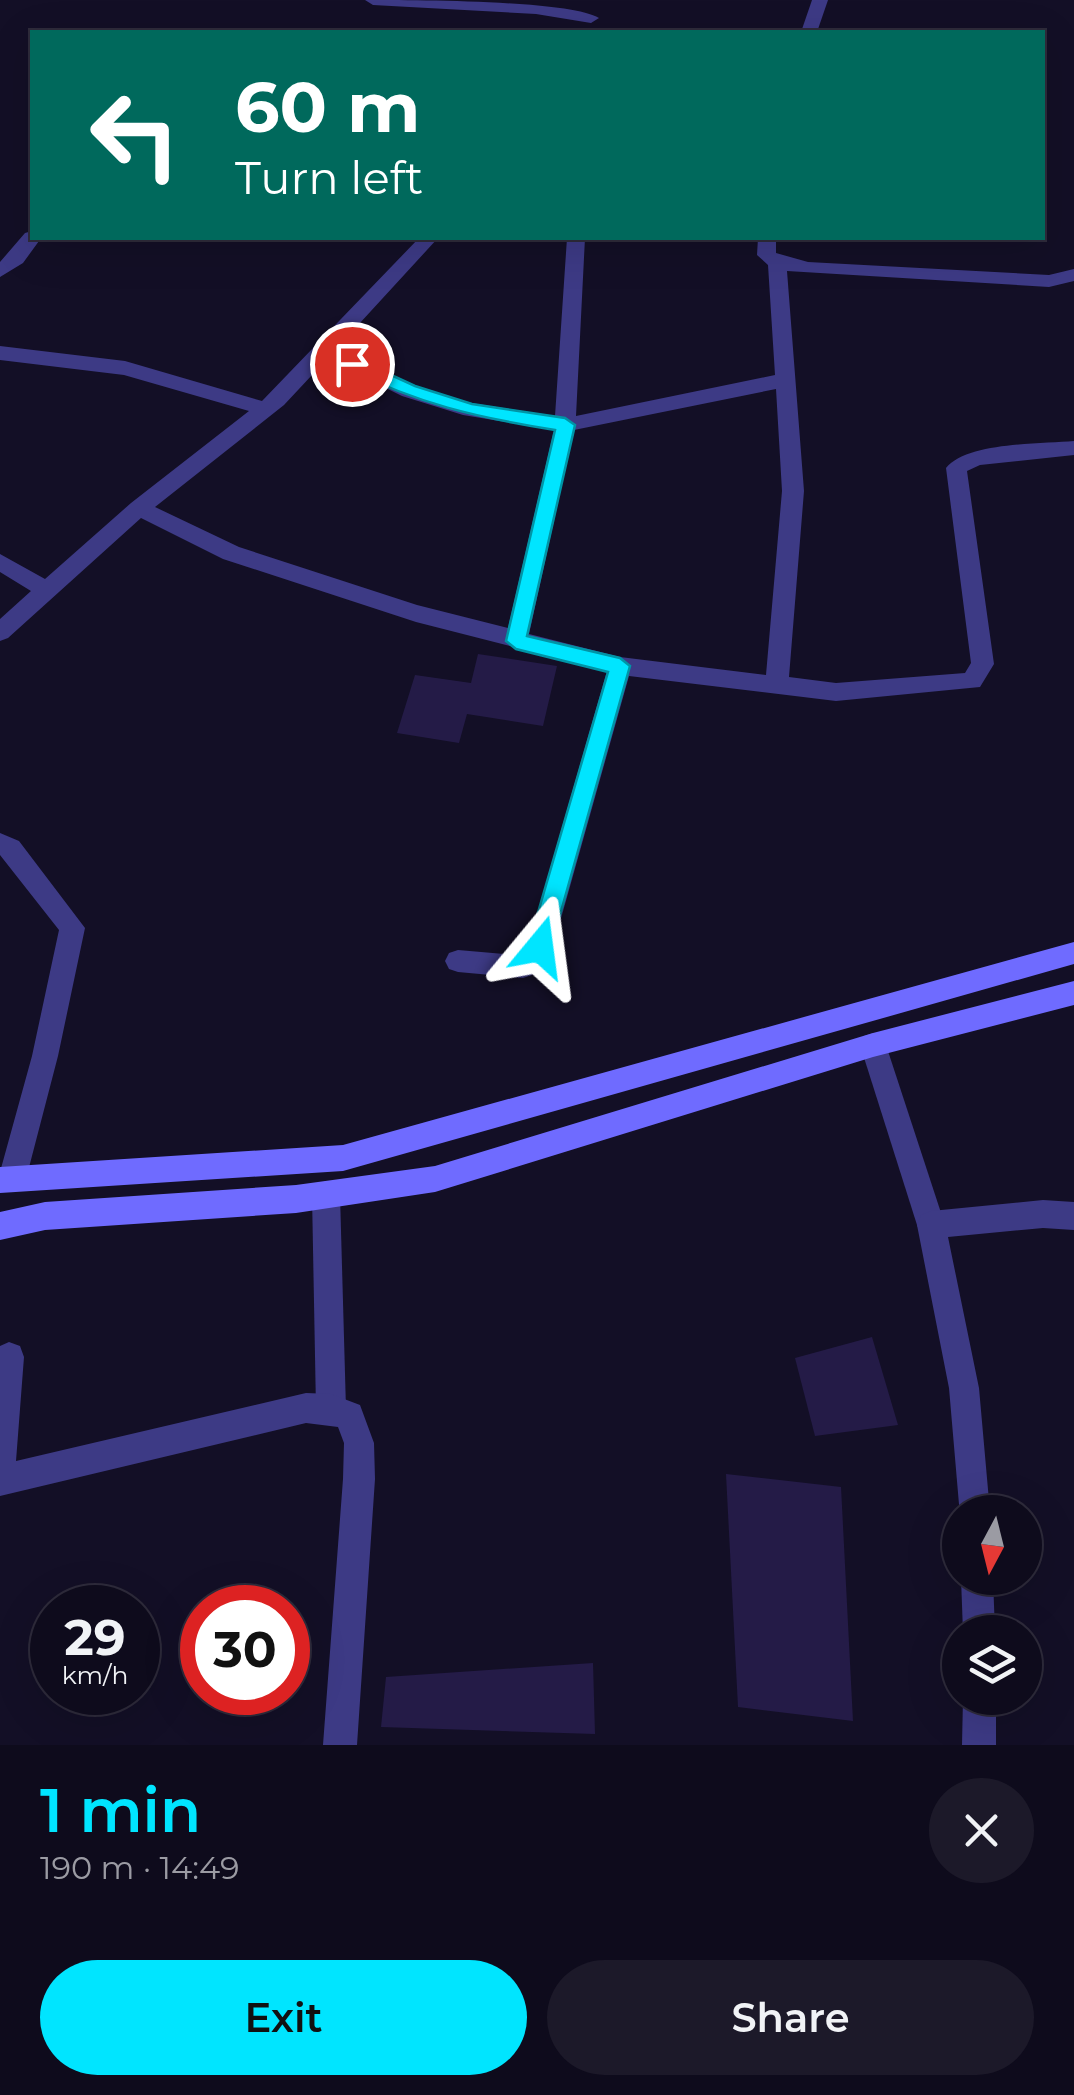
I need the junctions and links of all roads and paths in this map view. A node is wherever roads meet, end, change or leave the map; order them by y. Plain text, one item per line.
1 (373, 0) edge
2 (600, 0) edge
3 (820, 0) edge
4 (586, 25) edge
5 (810, 30) edge
6 (30, 239) edge
7 (427, 240) edge
8 (576, 240) edge
9 (768, 240) edge
10 (776, 262) junction
11 (0, 272) edge
12 (1074, 275) edge
13 (324, 350) junction
14 (0, 353) edge
15 (784, 380) junction
16 (265, 409) junction
17 (565, 425) junction
18 (1074, 448) edge
19 (140, 508) junction
20 (0, 562) edge
21 (48, 590) junction
22 (0, 632) edge
23 (516, 641) junction
24 (620, 666) junction
25 (776, 686) junction
26 (0, 843) edge
27 (1074, 953) edge
28 (458, 961) dead end
29 (1074, 993) edge
30 (872, 1045) junction
31 (6, 1180) edge
32 (326, 1195) junction
33 (1074, 1216) edge
34 (931, 1225) junction
35 (0, 1226) edge
36 (10, 1357) dead end
37 (331, 1409) junction
38 (0, 1466) edge
39 (0, 1480) edge
40 (973, 1495) edge
41 (980, 1715) edge
42 (340, 1745) edge
43 (979, 1745) edge

1 - 4 street
2 - 4 street
3 - 5 street
6 - 11 street
7 - 13 street
8 - 17 street
9 - 10 street
10 - 12 street
10 - 15 street
13 - 16 street
13 - 17 street
14 - 16 street
15 - 17 street
15 - 25 street
16 - 19 street
17 - 23 street
18 - 25 street
19 - 21 street
19 - 23 street
20 - 21 street
21 - 22 street
23 - 24 street
24 - 25 street
24 - 28 street
26 - 31 street
27 - 31 street
29 - 30 street
30 - 32 street
30 - 34 street
32 - 35 street
32 - 37 street
33 - 34 street
34 - 40 street
36 - 38 street
37 - 39 street
37 - 42 street
41 - 43 street

